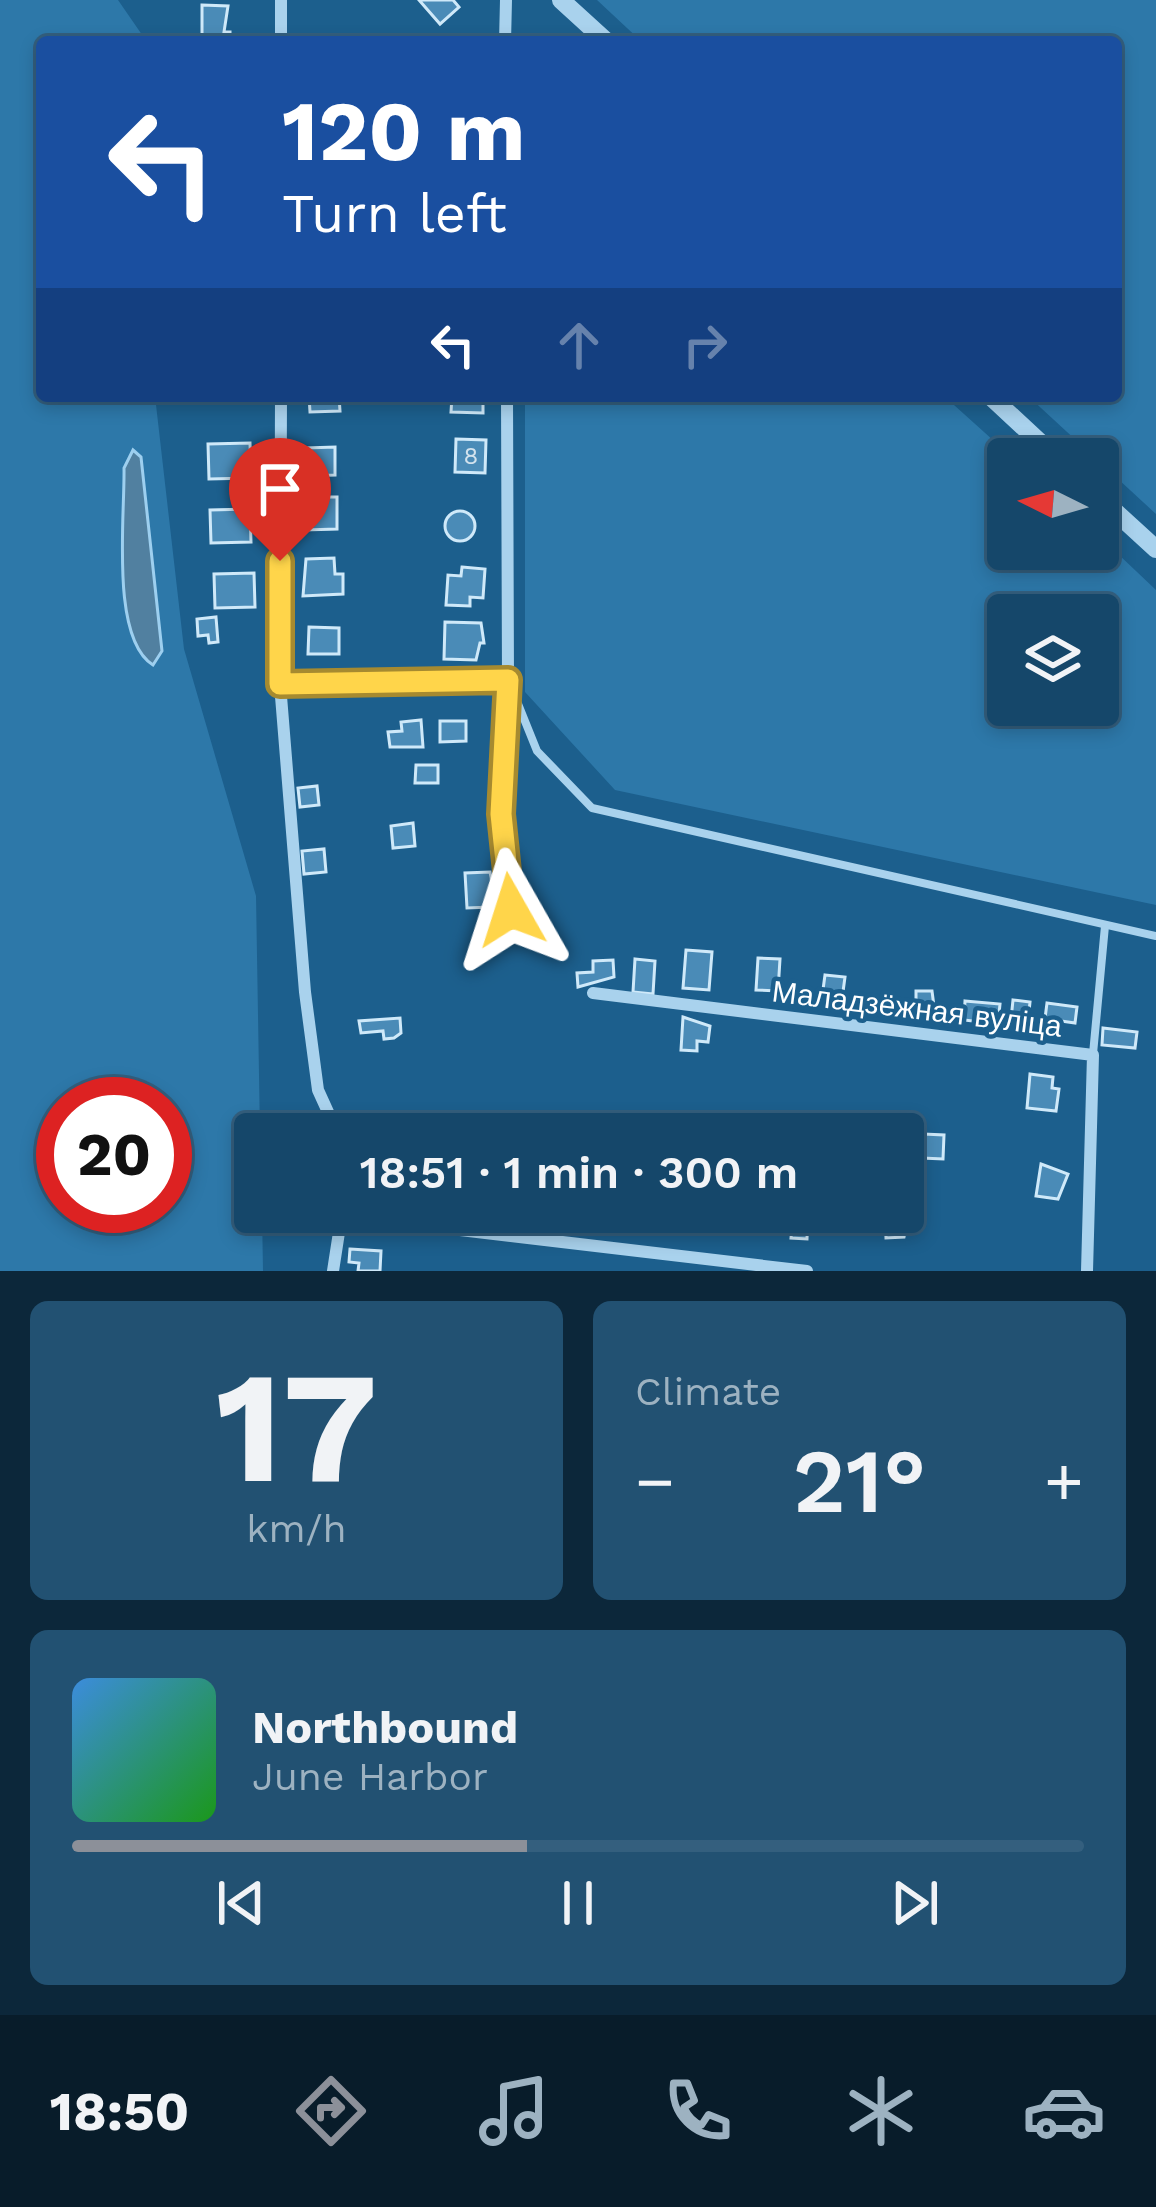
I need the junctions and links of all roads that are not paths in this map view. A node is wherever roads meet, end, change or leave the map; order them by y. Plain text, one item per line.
1 (281, 0) edge
2 (506, 0) edge
3 (561, 0) edge
4 (281, 36) edge
5 (505, 36) edge
6 (600, 36) edge
7 (281, 402) edge
8 (507, 402) edge
9 (996, 402) edge
10 (1035, 438) edge
11 (1119, 515) edge
12 (1156, 549) edge
13 (508, 680) junction
14 (280, 684) junction
15 (511, 910) dead end
16 (1106, 926) junction
17 (1156, 936) edge
18 (593, 993) dead end
19 (1093, 1055) junction
20 (328, 1113) edge
21 (339, 1233) edge
22 (497, 1233) edge
23 (333, 1271) edge
24 (807, 1271) edge
25 (1087, 1271) edge

1 - 4 street
2 - 5 street
3 - 6 street
7 - 14 street
8 - 13 street
9 - 10 street
11 - 12 street
13 - 14 street
13 - 15 lane
13 - 16 lane
14 - 20 street
16 - 17 lane
16 - 19 lane
18 - 19 street, Маладзёжная вуліца
19 - 25 street, Маладзёжная вуліца
21 - 23 street
22 - 24 street

